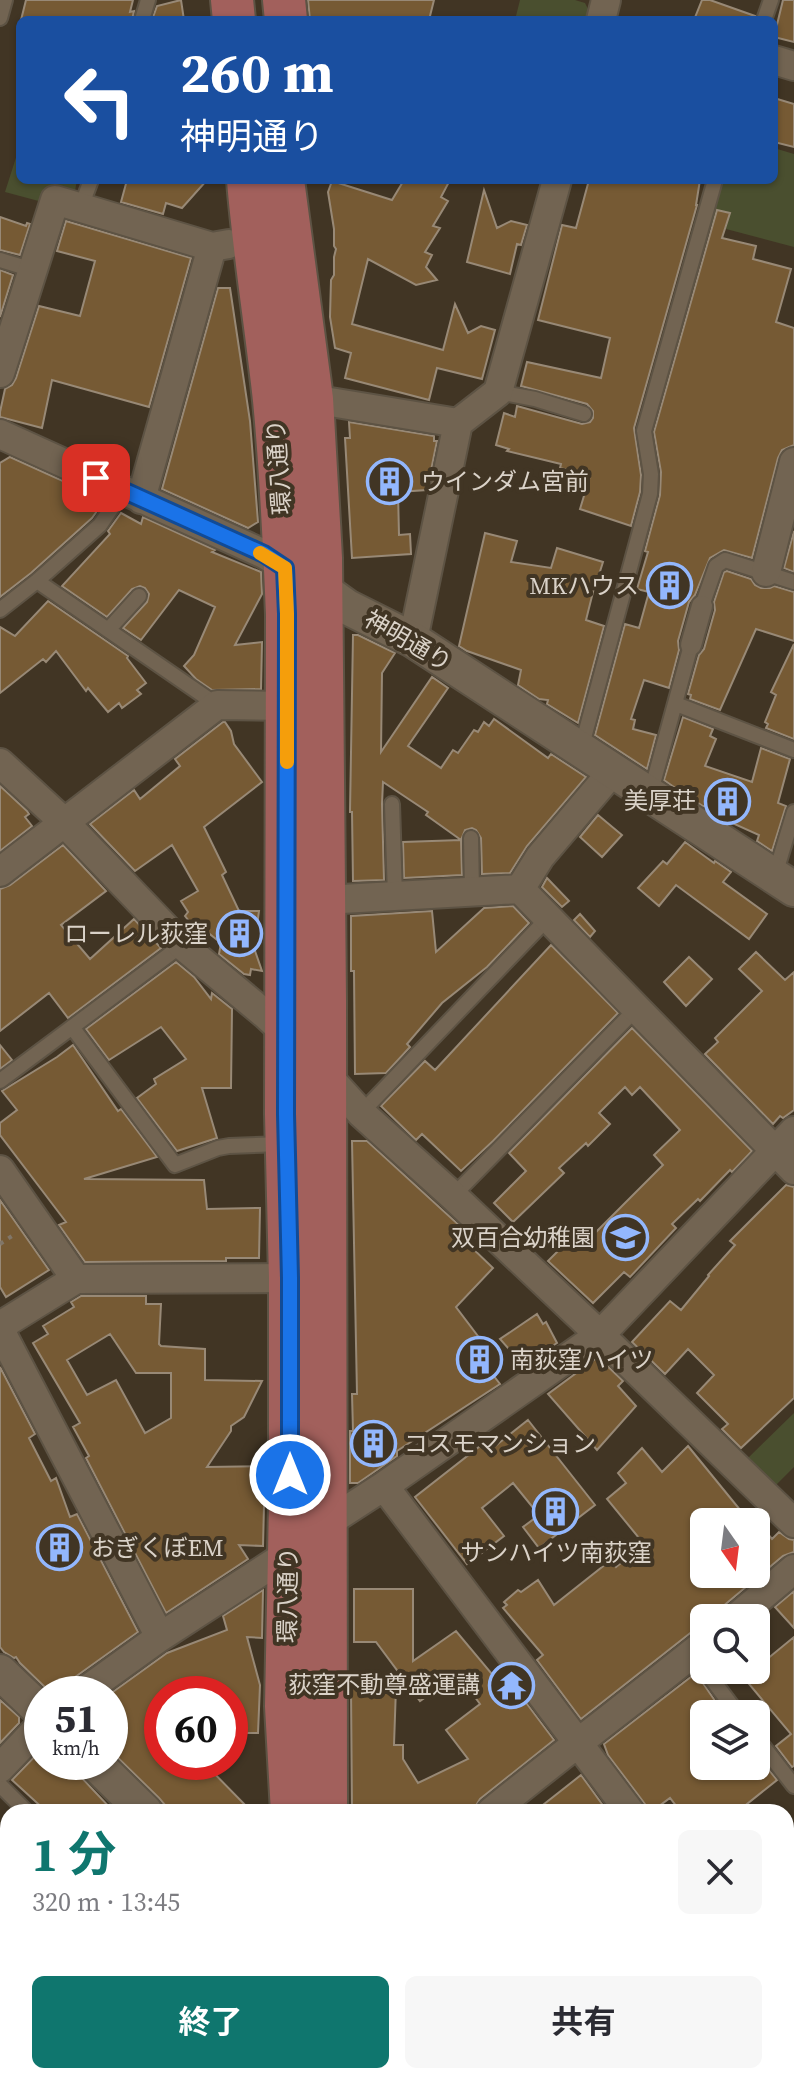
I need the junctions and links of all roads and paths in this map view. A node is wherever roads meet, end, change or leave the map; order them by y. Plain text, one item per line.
1 (5, 0) edge
2 (0, 18) edge
3 (90, 184) edge
4 (227, 184) edge
5 (252, 184) edge
6 (556, 184) edge
7 (714, 184) edge
8 (81, 207) junction
9 (274, 208) edge
10 (212, 247) junction
11 (0, 260) edge
12 (33, 270) junction
13 (0, 373) edge
14 (498, 392) junction
15 (312, 399) junction
16 (584, 414) dead end
17 (458, 423) junction
18 (4, 441) edge
19 (794, 462) edge
20 (132, 495) junction
21 (285, 568) junction
22 (766, 572) junction
23 (37, 581) junction
24 (794, 582) edge
25 (322, 589) junction
26 (139, 596) dead end
27 (702, 606) joint
28 (0, 610) edge
29 (108, 630) junction
30 (413, 640) junction
31 (691, 645) joint
32 (676, 704) junction
33 (217, 705) junction
34 (287, 706) junction
35 (581, 750) junction
36 (794, 750) edge
37 (0, 763) edge
38 (613, 771) junction
39 (650, 795) junction
40 (392, 804) dead end
41 (794, 812) edge
42 (64, 822) junction
43 (471, 838) dead end
44 (0, 872) edge
45 (784, 882) edge
46 (520, 889) junction
47 (472, 891) junction
48 (395, 896) junction
49 (324, 900) junction
50 (548, 918) junction
51 (182, 945) junction
52 (637, 1008) junction
53 (72, 1027) junction
54 (286, 1033) junction
55 (325, 1074) junction
56 (0, 1081) edge
57 (361, 1113) junction
58 (287, 1144) junction
59 (788, 1150) edge
60 (0, 1170) edge
61 (453, 1196) junction
62 (290, 1278) junction
63 (76, 1279) junction
64 (0, 1328) edge
65 (600, 1335) junction
66 (384, 1486) junction
67 (794, 1523) edge
68 (324, 1525) junction
69 (288, 1554) junction
70 (794, 1569) edge
71 (753, 1604) edge
72 (160, 1637) junction
73 (690, 1666) edge
74 (0, 1672) edge
75 (106, 1676) edge
76 (24, 1695) edge
77 (578, 1741) junction
78 (24, 1743) edge
79 (770, 1755) edge
80 (0, 1768) edge
81 (112, 1780) edge
82 (0, 1785) edge
83 (794, 1786) edge
84 (19, 1804) edge
85 (137, 1804) edge
86 (292, 1804) edge
87 (326, 1804) edge
88 (501, 1804) edge
89 (621, 1804) edge

1 - 2 lane
3 - 8 lane
4 - 9 main road
5 - 9 main road, 環八通り
6 - 14 street
7 - 35 lane
8 - 10 street
8 - 12 street
9 - 10 street
9 - 15 main road, 環八通り
9 - 21 main road, 環八通り
10 - 20 street
11 - 12 lane
12 - 13 street
14 - 16 lane
14 - 17 street
15 - 17 street
15 - 25 main road, 環八通り
17 - 30 street
18 - 20 street, 神明通り
19 - 22 street
20 - 21 street, 神明通り
20 - 23 lane
21 - 25 street, 神明通り
21 - 34 main road, 環八通り
22 - 24 lane
22 - 27 lane
23 - 28 lane
23 - 29 lane
25 - 30 street, 神明通り
25 - 49 main road, 環八通り
26 - 29 lane
27 - 31 street
29 - 33 lane
30 - 35 street, 神明通り
31 - 32 lane
32 - 36 lane
32 - 39 lane
33 - 34 street
33 - 42 street
34 - 54 main road, 環八通り
35 - 38 street, 神明通り
37 - 42 street
38 - 39 street, 神明通り
38 - 46 street
39 - 45 street, 神明通り
40 - 48 lane
41 - 45 lane
42 - 44 street
42 - 51 street
43 - 47 lane
46 - 47 street
46 - 50 street
47 - 48 street
48 - 49 street
49 - 55 main road, 環八通り
50 - 52 street
50 - 57 lane
51 - 53 lane
51 - 54 street
52 - 59 street
52 - 61 lane
53 - 56 lane
53 - 58 lane
54 - 55 street
54 - 58 main road, 環八通り
55 - 57 street
55 - 68 main road, 環八通り
57 - 61 street
58 - 62 main road, 環八通り
59 - 65 street
60 - 63 street
61 - 65 street
62 - 63 street
62 - 69 main road, 環八通り
63 - 64 street
64 - 72 street
65 - 66 street
65 - 67 street
66 - 68 street
66 - 77 street
68 - 87 main road, 環八通り
69 - 72 street
69 - 86 main road, 環八通り
70 - 71 street
72 - 75 street
73 - 77 street
74 - 76 street
77 - 88 street
77 - 89 street
78 - 80 street
79 - 83 lane
81 - 85 street
82 - 84 lane

